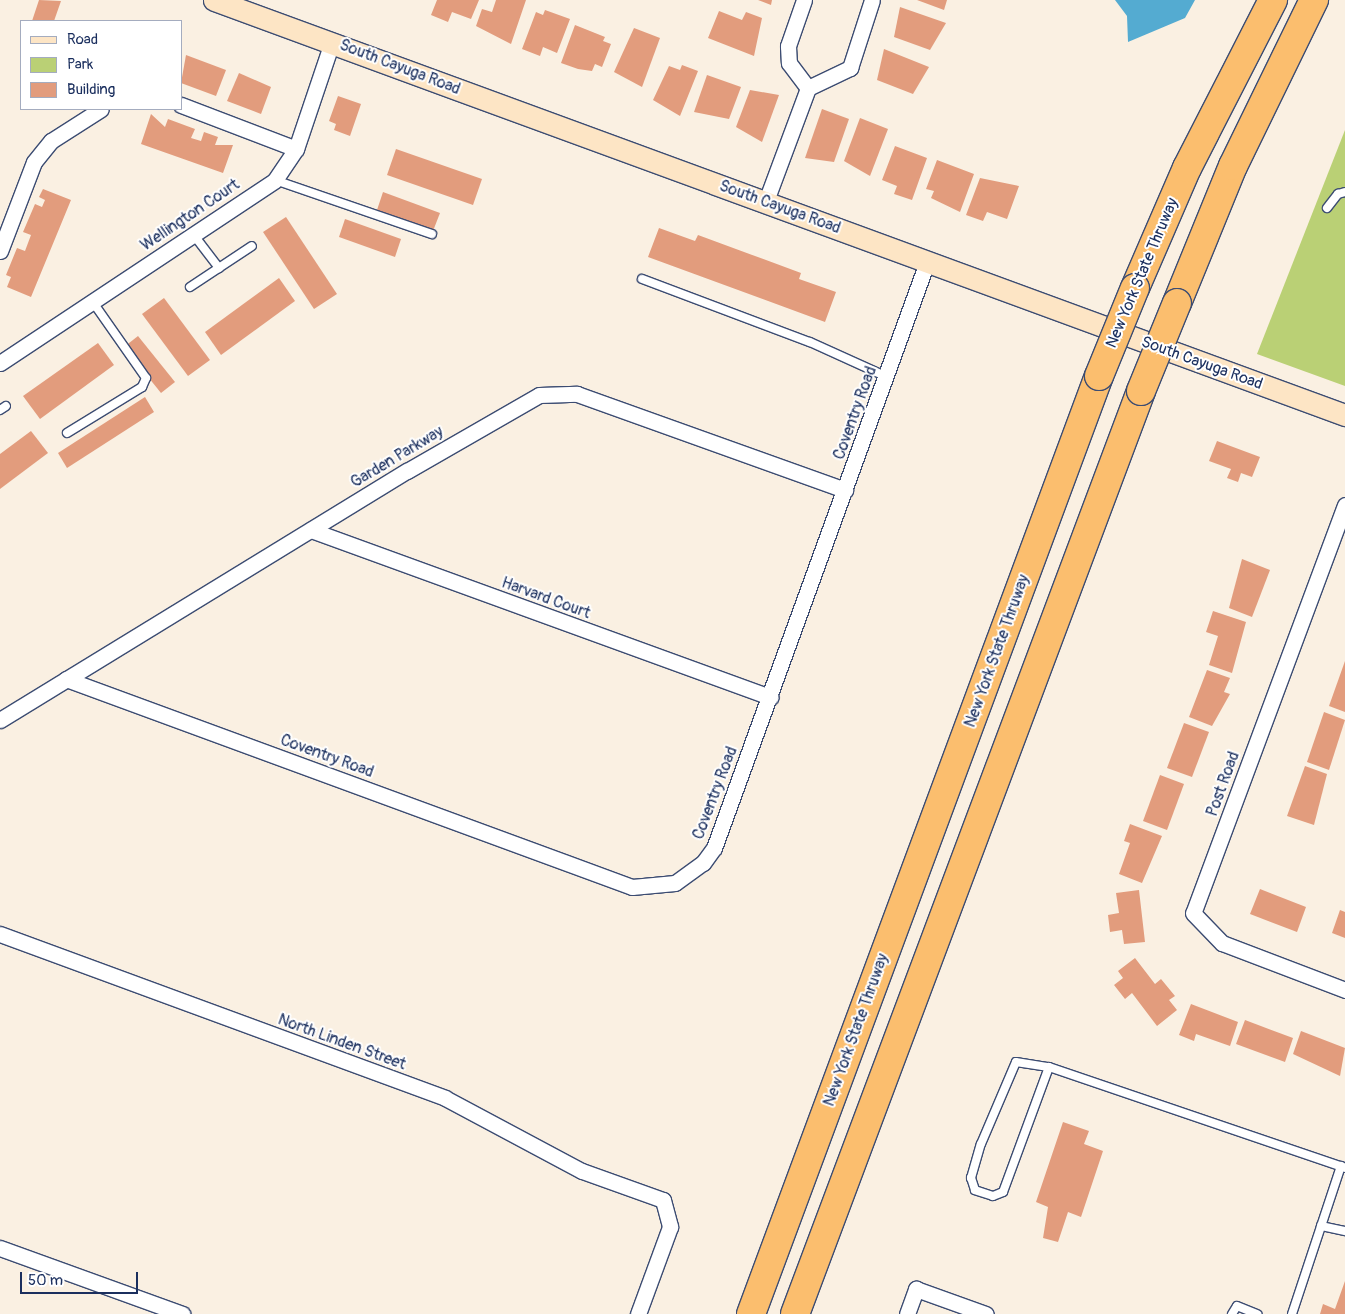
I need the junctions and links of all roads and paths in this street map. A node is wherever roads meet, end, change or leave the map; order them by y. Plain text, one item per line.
1 (214, 0) edge
2 (804, 0) edge
3 (872, 0) edge
4 (1273, 0) edge
5 (1314, 0) edge
6 (332, 42) junction
7 (808, 88) junction
8 (182, 105) edge
9 (99, 110) edge
10 (296, 149) junction
11 (275, 180) junction
12 (1345, 192) edge
13 (766, 201) junction
14 (1327, 208) dead end
15 (193, 234) junction
16 (432, 234) dead end
17 (252, 246) dead end
18 (0, 251) edge
19 (926, 262) junction
20 (219, 268) junction
21 (642, 279) dead end
22 (190, 287) dead end
23 (92, 302) junction
24 (0, 363) edge
25 (887, 377) junction
26 (1345, 416) edge
27 (68, 433) dead end
28 (845, 490) junction
29 (1345, 505) edge
30 (311, 530) junction
31 (66, 679) junction
32 (770, 696) junction
33 (0, 720) edge
34 (0, 934) edge
35 (1345, 990) edge
36 (1050, 1067) junction
37 (1343, 1167) edge
38 (1322, 1226) junction
39 (1345, 1231) edge
40 (0, 1248) edge
41 (182, 1314) edge
42 (638, 1314) edge
43 (751, 1314) edge
44 (795, 1314) edge
45 (907, 1314) edge
46 (986, 1314) edge
47 (1232, 1314) edge
48 (1256, 1314) edge
49 (1292, 1314) edge

1 - 6 street, South Cayuga Road
2 - 7 street
3 - 7 street
4 - 43 highway, New York State Thruway, bridge
5 - 44 highway, bridge
6 - 10 street, Wellington Court
6 - 13 street, South Cayuga Road
7 - 13 street
8 - 10 street
9 - 18 street
10 - 11 street, Wellington Court
11 - 15 street, Wellington Court
11 - 16 lane
12 - 14 lane
13 - 19 street, South Cayuga Road
15 - 20 lane
15 - 23 street, Wellington Court
17 - 20 lane
19 - 25 street, Coventry Road
19 - 26 street, South Cayuga Road
20 - 22 lane
21 - 25 lane
23 - 24 street, Wellington Court
23 - 27 lane
25 - 28 street, Coventry Road
28 - 30 street, Garden Parkway
28 - 32 street, Coventry Road
29 - 35 street, Post Road
30 - 31 street, Garden Parkway
30 - 32 street, Harvard Court
31 - 32 street, Coventry Road
31 - 33 street, Garden Parkway
34 - 42 street, North Linden Street
36 - 36 lane
36 - 37 lane
37 - 38 lane
38 - 39 lane
38 - 49 lane
40 - 41 street
45 - 46 street
47 - 48 lane

